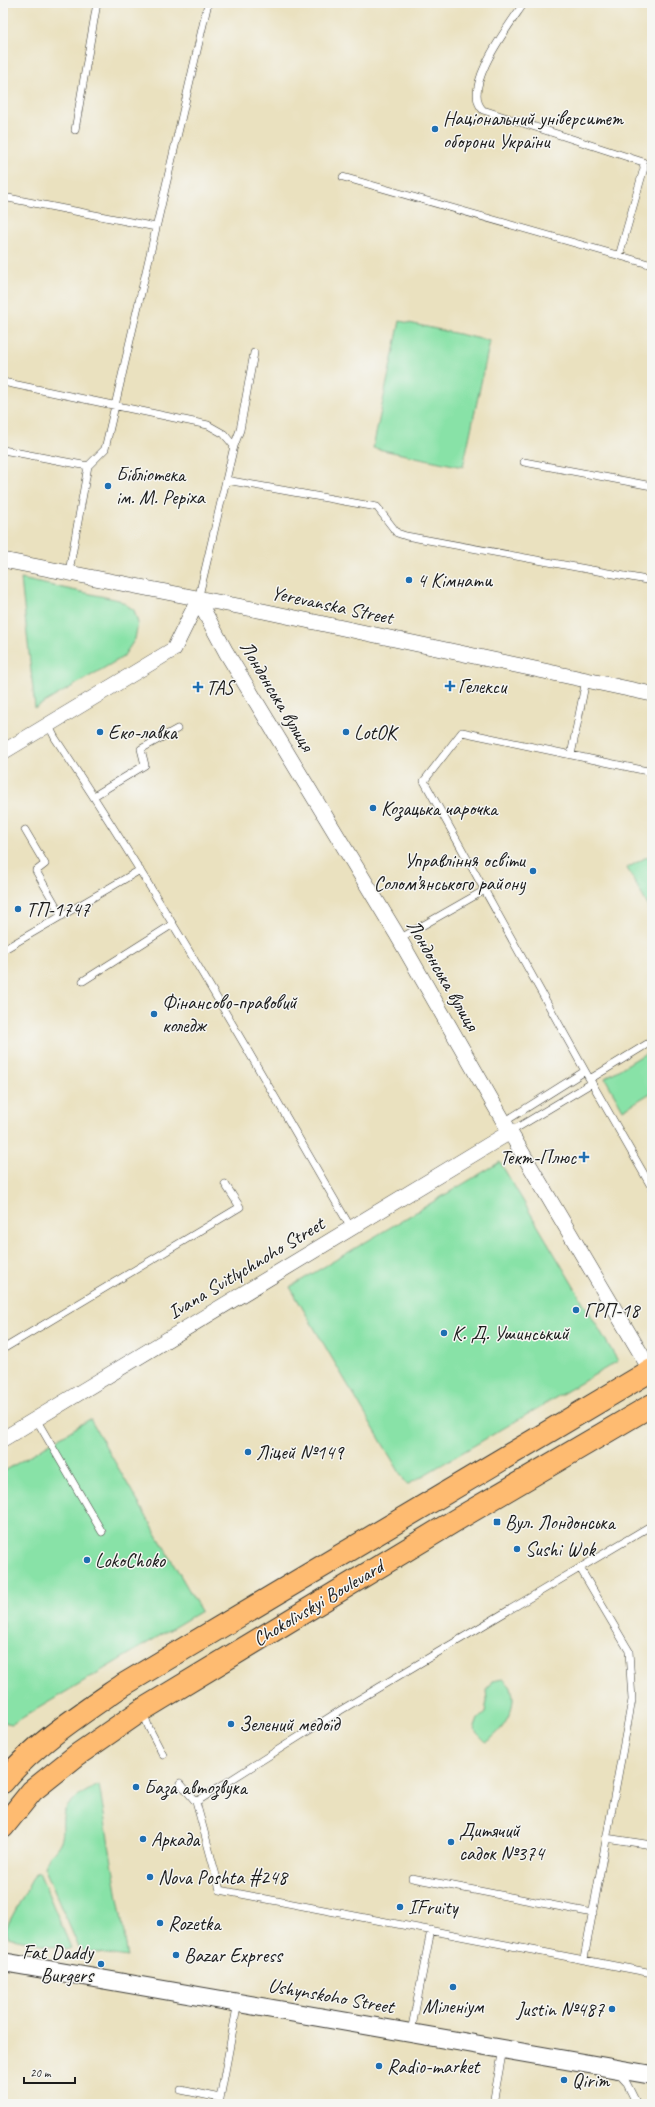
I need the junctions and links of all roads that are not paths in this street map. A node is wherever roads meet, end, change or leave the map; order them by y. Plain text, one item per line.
1 (97, 3) edge
2 (524, 3) edge
3 (207, 4) edge
4 (75, 130) dead end
5 (343, 177) dead end
6 (3, 197) edge
7 (156, 227) junction
8 (619, 256) junction
9 (652, 265) edge
10 (254, 353) dead end
11 (3, 382) edge
12 (115, 406) junction
13 (234, 446) junction
14 (3, 450) edge
15 (524, 462) dead end
16 (88, 466) junction
17 (226, 480) junction
18 (652, 486) edge
19 (3, 560) edge
20 (69, 572) junction
21 (652, 581) edge
22 (198, 600) junction
23 (586, 680) junction
24 (652, 694) edge
25 (48, 724) junction
26 (177, 729) dead end
27 (3, 752) edge
28 (571, 755) junction
29 (652, 772) edge
30 (94, 796) junction
31 (25, 830) dead end
32 (140, 870) junction
33 (485, 890) junction
34 (62, 916) junction
35 (173, 924) junction
36 (400, 939) junction
37 (3, 950) edge
38 (83, 981) dead end
39 (652, 1041) edge
40 (585, 1071) junction
41 (591, 1081) junction
42 (507, 1127) junction
43 (225, 1184) dead end
44 (652, 1188) edge
45 (351, 1228) junction
46 (3, 1349) edge
47 (652, 1370) edge
48 (652, 1405) edge
49 (36, 1419) junction
50 (3, 1439) edge
51 (652, 1525) edge
52 (102, 1532) dead end
53 (580, 1568) junction
54 (142, 1710) junction
55 (163, 1755) dead end
56 (4, 1779) edge
57 (180, 1783) dead end
58 (196, 1802) junction
59 (3, 1827) edge
60 (606, 1838) junction
61 (652, 1845) edge
62 (412, 1878) dead end
63 (593, 1912) junction
64 (431, 1930) junction
65 (584, 1960) junction
66 (3, 1962) edge
67 (652, 1973) edge
68 (238, 2002) junction
69 (411, 2032) junction
70 (503, 2048) junction
71 (612, 2067) junction
72 (652, 2075) edge
73 (181, 2090) dead end
74 (219, 2101) edge
75 (493, 2104) edge
76 (637, 2104) edge

1 - 4 lane
2 - 8 lane
3 - 7 lane
5 - 8 lane
6 - 7 lane
7 - 12 lane
8 - 9 lane
10 - 13 lane
11 - 12 lane
12 - 13 lane
12 - 16 lane
13 - 17 lane
14 - 16 lane
15 - 18 lane
16 - 20 lane
17 - 21 lane
17 - 22 lane
19 - 20 street, Yerevanska Street
20 - 22 street, Yerevanska Street
22 - 23 street, Yerevanska Street
22 - 25 street
22 - 36 street, Лондонська вулиця
23 - 24 street, Yerevanska Street
23 - 28 lane
25 - 27 street
25 - 30 lane
26 - 30 lane
28 - 29 lane
28 - 33 lane
30 - 32 lane
31 - 34 lane
32 - 34 lane
32 - 35 lane
33 - 36 lane
33 - 40 lane
34 - 37 lane
35 - 38 lane
35 - 45 lane
36 - 42 street, Лондонська вулиця
39 - 41 lane
40 - 41 lane
40 - 42 lane
41 - 42 lane
41 - 44 lane
42 - 45 street, Ivana Svitlychnoho Street
42 - 47 street, Лондонська вулиця
43 - 46 lane
45 - 49 street, Ivana Svitlychnoho Street
47 - 56 main road, Chokolivskyi Boulevard
48 - 54 main road, Chokolivskyi Boulevard
49 - 50 street, Ivana Svitlychnoho Street
49 - 52 lane
51 - 53 lane
53 - 58 lane
53 - 60 lane
54 - 55 lane
54 - 59 main road, Chokolivskyi Boulevard
57 - 58 lane
58 - 64 lane
60 - 61 lane
60 - 63 lane
62 - 63 lane
63 - 65 lane
64 - 65 lane
64 - 69 lane
65 - 67 lane
66 - 68 street, Ushynskoho Street
68 - 69 street, Ushynskoho Street
68 - 74 lane
69 - 70 street, Ushynskoho Street
70 - 71 street, Ushynskoho Street
70 - 75 lane
71 - 72 street, Ushynskoho Street
71 - 76 lane
73 - 74 lane

